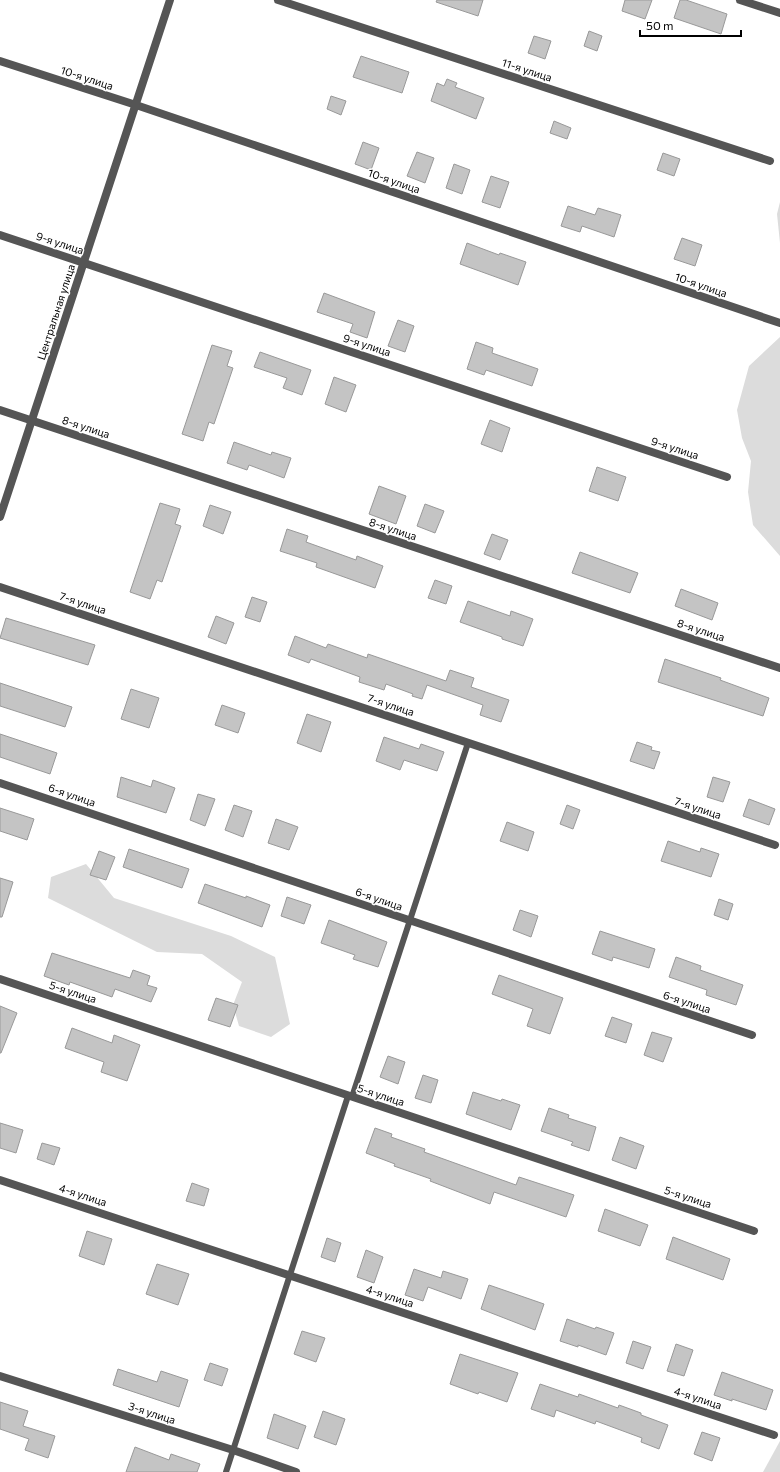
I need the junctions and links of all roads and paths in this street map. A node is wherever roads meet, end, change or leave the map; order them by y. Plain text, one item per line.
1 (170, 0) edge
2 (278, 0) edge
3 (740, 0) edge
4 (780, 13) edge
5 (0, 61) edge
6 (136, 105) junction
7 (770, 161) dead end
8 (0, 235) edge
9 (84, 263) junction
10 (780, 323) edge
11 (0, 410) edge
12 (32, 421) junction
13 (727, 477) dead end
14 (0, 517) edge
15 (0, 587) edge
16 (780, 668) edge
17 (468, 743) junction
18 (0, 783) edge
19 (774, 845) dead end
20 (410, 921) junction
21 (0, 979) edge
22 (752, 1035) dead end
23 (350, 1096) junction
24 (0, 1180) edge
25 (754, 1231) dead end
26 (290, 1275) junction
27 (0, 1376) edge
28 (774, 1435) dead end
29 (233, 1450) junction
30 (226, 1472) edge
31 (296, 1472) edge

1 - 6 street, Центральная улица
2 - 7 street, 11-я улица
3 - 4 street
5 - 6 street, 10-я улица
6 - 9 street, Центральная улица
6 - 10 street, 10-я улица
8 - 9 street, 9-я улица
9 - 12 street, Центральная улица
9 - 13 street, 9-я улица
11 - 12 street, 8-я улица
12 - 14 street, Центральная улица
12 - 16 street, 8-я улица
15 - 17 street, 7-я улица
17 - 19 street, 7-я улица
17 - 20 lane
18 - 20 street, 6-я улица
20 - 22 street, 6-я улица
20 - 23 lane
21 - 23 street, 5-я улица
23 - 25 street, 5-я улица
23 - 26 lane
24 - 26 street, 4-я улица
26 - 28 street, 4-я улица
26 - 29 lane
27 - 29 street, 3-я улица
29 - 30 lane
29 - 31 street, 3-я улица

